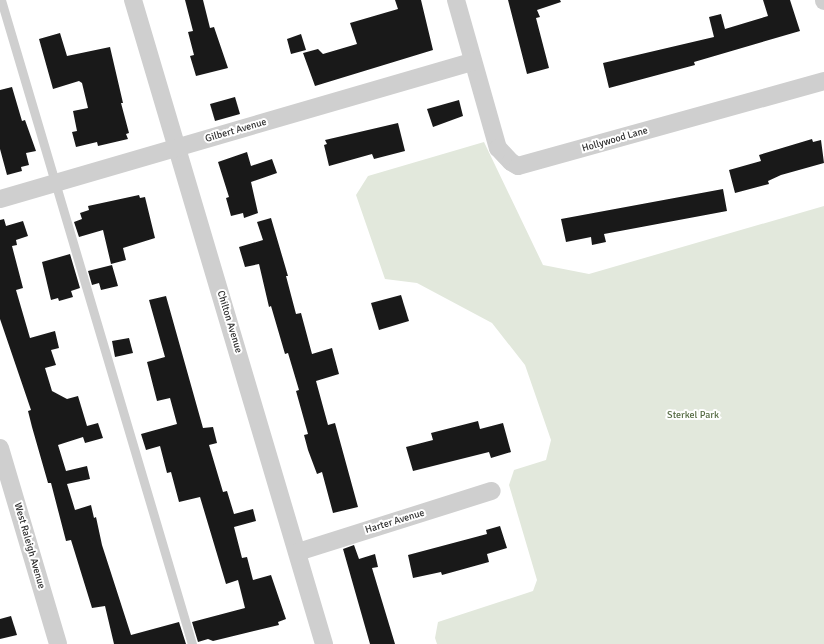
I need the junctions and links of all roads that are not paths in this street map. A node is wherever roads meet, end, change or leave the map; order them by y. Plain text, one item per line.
1 (1, 0) edge
2 (133, 0) edge
3 (456, 0) edge
4 (473, 62) junction
5 (824, 81) edge
6 (178, 148) junction
7 (55, 184) junction
8 (0, 199) edge
9 (0, 448) edge
10 (492, 491) dead end
11 (298, 552) junction
12 (58, 644) edge
13 (192, 644) edge
14 (324, 644) edge

1 - 7 lane
2 - 6 street, Chilton Avenue
3 - 4 street
4 - 5 street, Hollywood Lane
4 - 6 street, Gilbert Avenue
6 - 7 street, Gilbert Avenue
6 - 11 street, Chilton Avenue
7 - 8 street, Gilbert Avenue
7 - 13 lane
9 - 12 street, West Raleigh Avenue
10 - 11 street, Harter Avenue
11 - 14 street, Chilton Avenue

